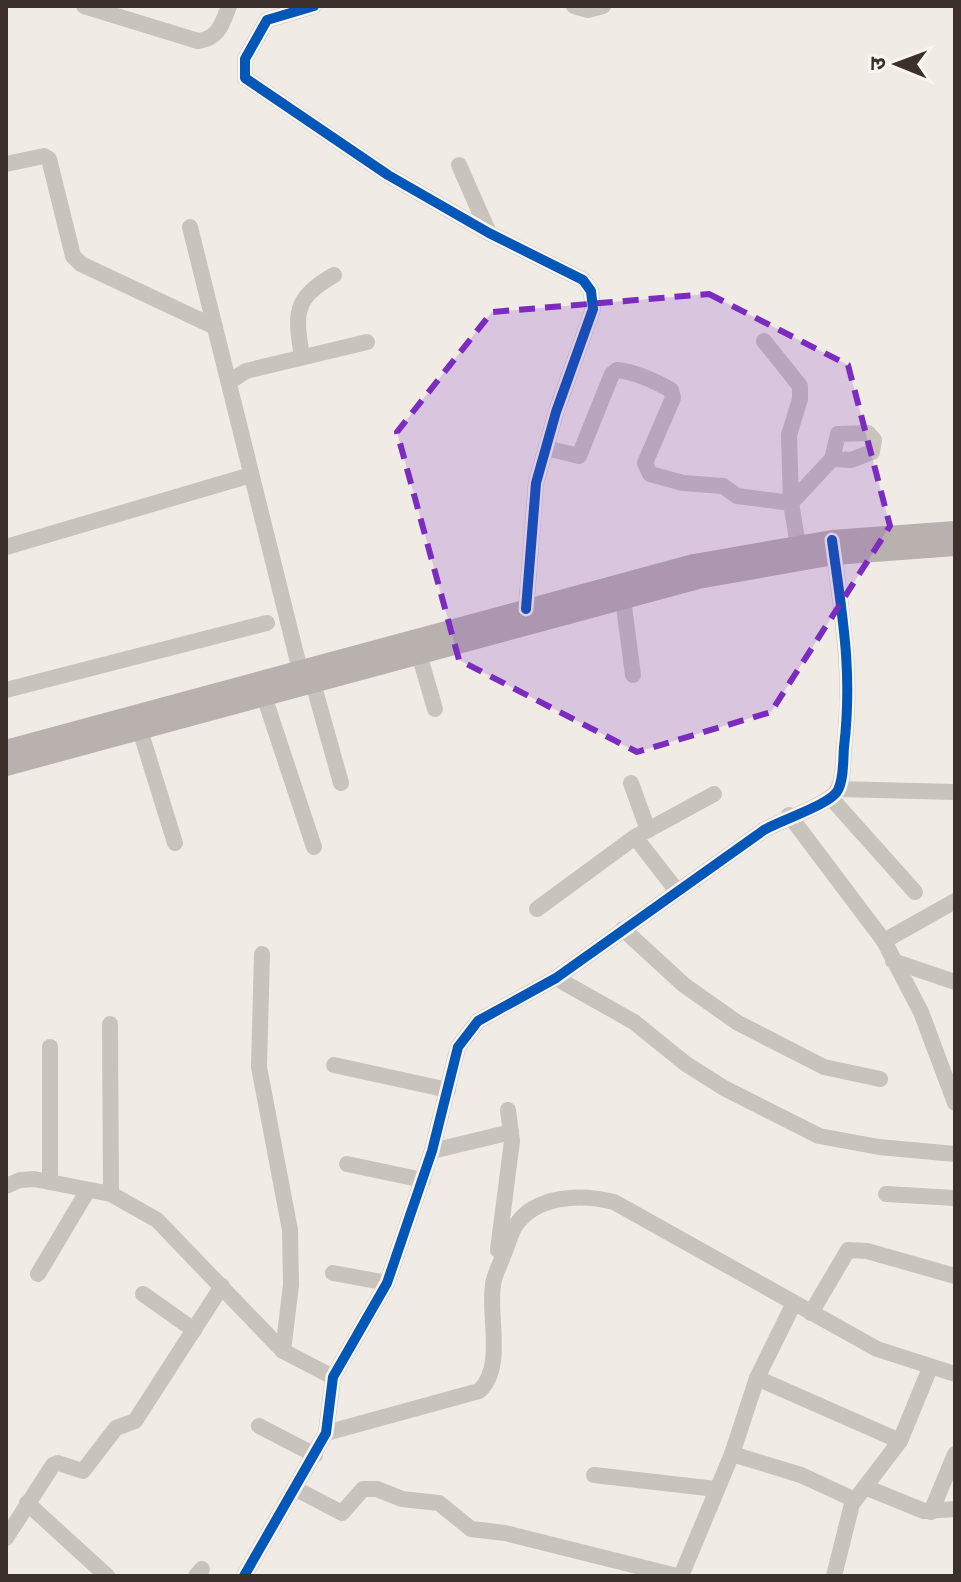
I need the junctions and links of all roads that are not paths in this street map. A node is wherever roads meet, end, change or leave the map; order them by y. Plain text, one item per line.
1 (84, 6) edge
2 (229, 6) edge
3 (314, 6) edge
4 (574, 6) edge
5 (603, 6) edge
6 (6, 164) edge
7 (459, 165) dead end
8 (190, 227) dead end
9 (489, 233) junction
10 (334, 275) dead end
11 (215, 327) junction
12 (764, 341) dead end
13 (367, 342) dead end
14 (302, 357) junction
15 (229, 382) junction
16 (546, 448) junction
17 (832, 459) dead end
18 (251, 475) junction
19 (791, 503) junction
20 (955, 531) edge
21 (798, 545) junction
22 (955, 546) edge
23 (6, 547) edge
24 (833, 547) junction
25 (623, 599) junction
26 (526, 609) junction
27 (267, 623) dead end
28 (419, 654) junction
29 (633, 675) dead end
30 (307, 676) junction
31 (6, 690) edge
32 (264, 696) junction
33 (435, 709) dead end
34 (140, 730) junction
35 (6, 750) edge
36 (6, 766) edge
37 (341, 783) dead end
38 (631, 783) dead end
39 (955, 792) edge
40 (714, 794) dead end
41 (835, 794) junction
42 (789, 815) junction
43 (641, 834) junction
44 (175, 843) dead end
45 (314, 847) dead end
46 (677, 891) junction
47 (915, 892) dead end
48 (955, 901) edge
49 (537, 909) dead end
50 (623, 929) junction
51 (884, 941) junction
52 (262, 954) dead end
53 (893, 961) junction
54 (556, 978) junction
55 (955, 982) edge
56 (110, 1024) dead end
57 (50, 1047) dead end
58 (334, 1065) dead end
59 (880, 1079) dead end
60 (448, 1090) junction
61 (955, 1103) edge
62 (508, 1110) dead end
63 (511, 1132) junction
64 (432, 1151) junction
65 (955, 1154) edge
66 (347, 1164) dead end
67 (423, 1180) junction
68 (50, 1182) junction
69 (6, 1186) edge
70 (88, 1190) junction
71 (111, 1194) junction
72 (886, 1194) dead end
73 (955, 1198) edge
74 (333, 1273) dead end
75 (38, 1274) dead end
76 (955, 1276) edge
77 (387, 1283) junction
78 (493, 1284) junction
79 (222, 1286) junction
80 (143, 1294) dead end
81 (794, 1303) junction
82 (811, 1313) junction
83 (194, 1330) junction
84 (283, 1351) junction
85 (930, 1368) junction
86 (955, 1374) edge
87 (333, 1377) junction
88 (757, 1378) junction
89 (259, 1426) dead end
90 (326, 1433) junction
91 (900, 1441) junction
92 (732, 1454) junction
93 (955, 1454) edge
94 (315, 1455) junction
95 (594, 1475) dead end
96 (296, 1489) junction
97 (716, 1489) junction
98 (860, 1494) junction
99 (27, 1503) junction
100 (955, 1509) edge
101 (931, 1512) junction
102 (6, 1538) edge
103 (107, 1576) edge
104 (244, 1576) edge
105 (679, 1576) edge
106 (834, 1576) edge

1 - 2 street
3 - 9 street
4 - 5 street
6 - 11 street
7 - 9 street
8 - 11 street
9 - 16 street
10 - 14 street
11 - 15 street
12 - 19 street
13 - 14 street
14 - 15 street
15 - 18 street
16 - 19 street
16 - 26 street
17 - 19 street
18 - 23 street
18 - 30 street
19 - 21 street
20 - 24 main road
21 - 24 main road
21 - 26 main road
22 - 24 main road
24 - 25 main road
24 - 41 street
25 - 28 main road
25 - 29 street
26 - 30 main road
27 - 31 street
28 - 30 main road
28 - 33 street
30 - 32 main road
30 - 35 main road
30 - 37 street
32 - 34 main road
32 - 45 street
34 - 36 main road
34 - 44 street
38 - 43 street
39 - 41 street
40 - 43 street
41 - 42 street
41 - 47 street
42 - 46 street
42 - 51 street
43 - 46 street
43 - 49 street
46 - 50 street
48 - 51 street
50 - 54 street
50 - 59 street
51 - 53 street
52 - 84 street
53 - 55 street
53 - 61 street
54 - 60 street
54 - 65 street
56 - 71 street
57 - 68 street
58 - 60 street
60 - 64 street
62 - 63 street
63 - 64 street
63 - 78 street
64 - 67 street
66 - 67 street
67 - 77 street
68 - 69 street
68 - 70 street
70 - 71 street
70 - 75 street
71 - 79 street
72 - 73 street
74 - 77 street
76 - 82 street
77 - 87 street
78 - 81 street
78 - 90 street
79 - 83 street
79 - 84 street
80 - 83 street
81 - 82 street
81 - 88 street
82 - 85 street
83 - 99 street
84 - 87 street
85 - 86 street
85 - 91 street
87 - 90 street
88 - 91 street
88 - 92 street
89 - 94 street
90 - 94 street
91 - 98 street
92 - 97 street
92 - 98 street
93 - 101 street
94 - 96 street
95 - 97 street
96 - 104 street
96 - 105 street
97 - 105 street
98 - 101 street
98 - 106 street
99 - 102 street
99 - 103 street
100 - 101 street

